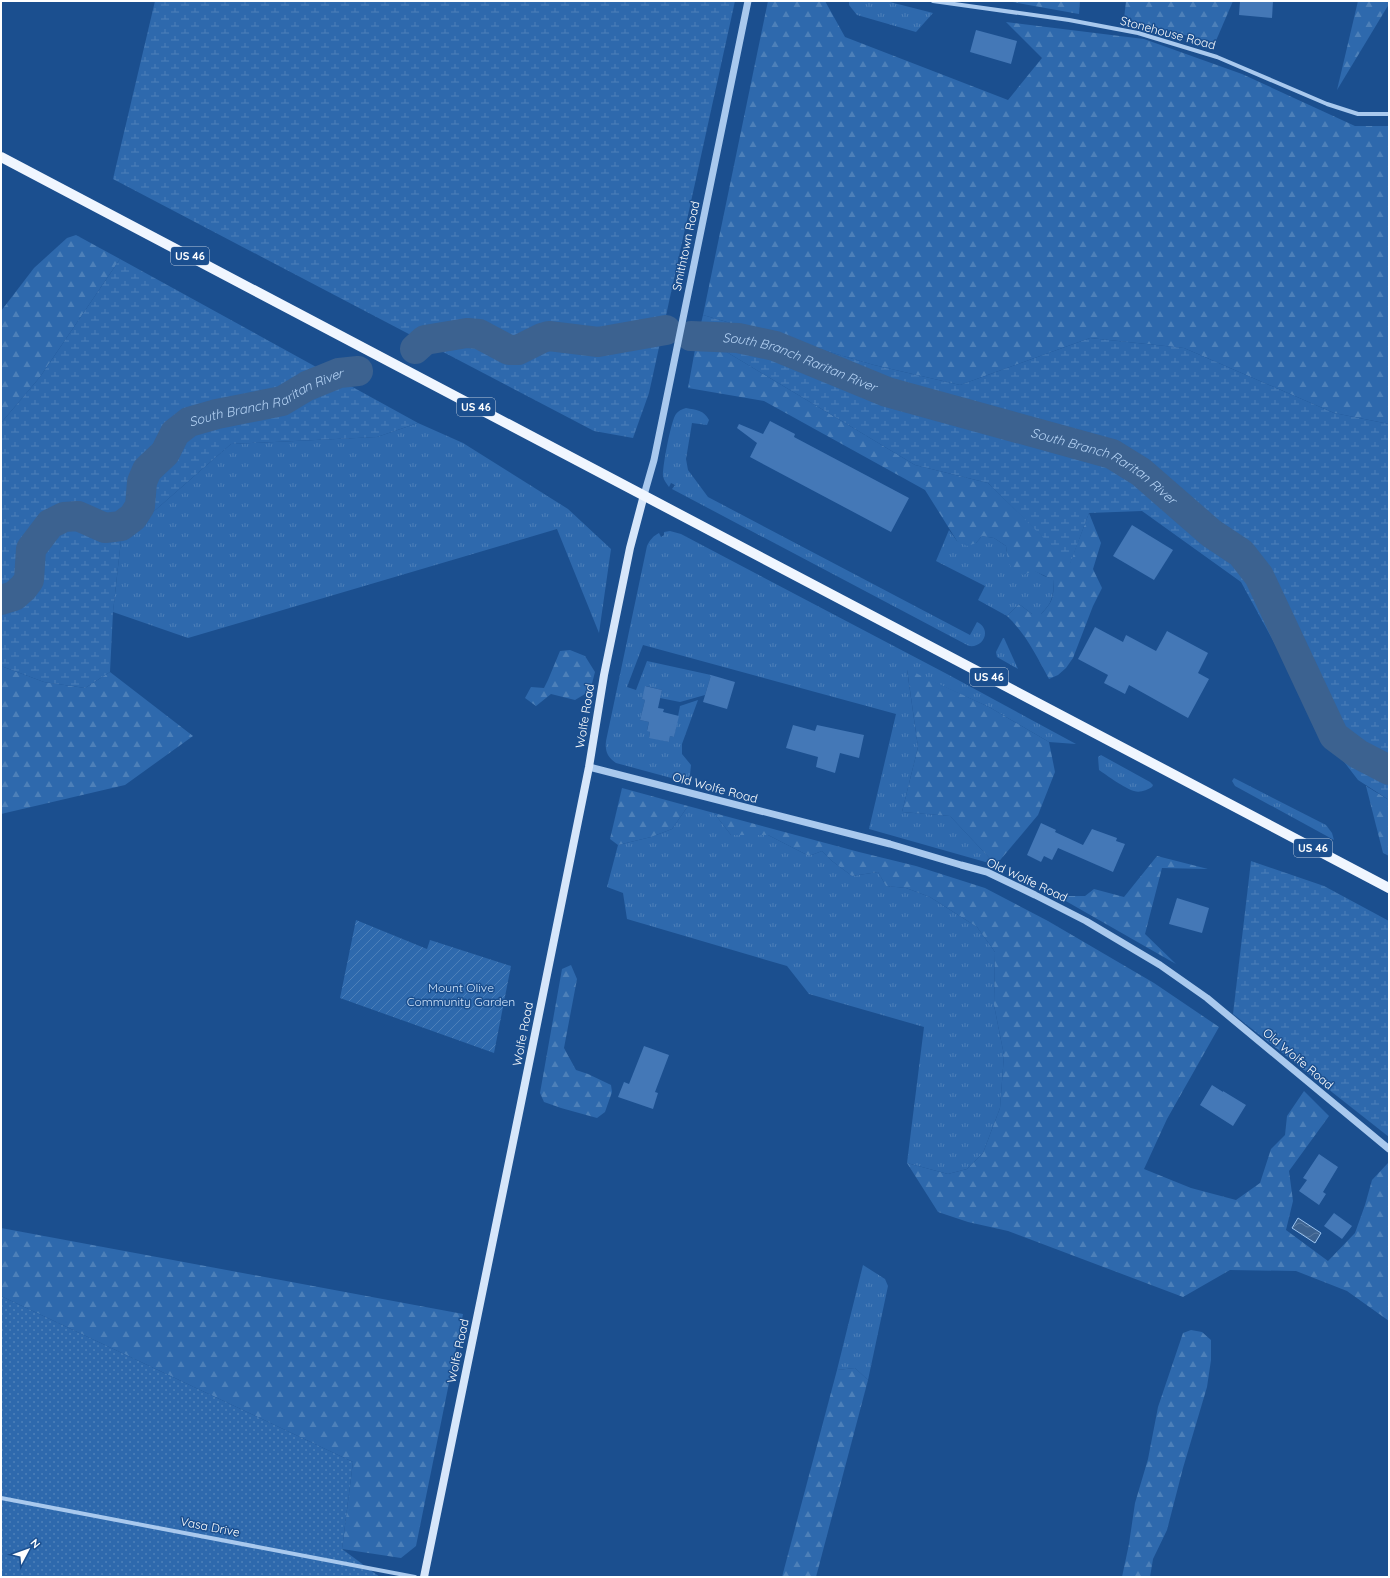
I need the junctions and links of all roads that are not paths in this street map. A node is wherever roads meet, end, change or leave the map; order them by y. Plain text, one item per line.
1 (748, 1) edge
2 (932, 1) edge
3 (1389, 114) edge
4 (1, 157) edge
5 (644, 496) junction
6 (589, 766) junction
7 (1389, 888) edge
8 (1389, 1149) edge
9 (1, 1498) edge
10 (415, 1577) edge
11 (424, 1577) edge

1 - 5 street, Smithtown Road
2 - 3 street, Stonehouse Road
4 - 5 main road, US 46
5 - 6 main road, Wolfe Road
5 - 7 main road, US 46
6 - 8 street, Old Wolfe Road
6 - 11 main road, Wolfe Road
9 - 10 street, Vasa Drive

